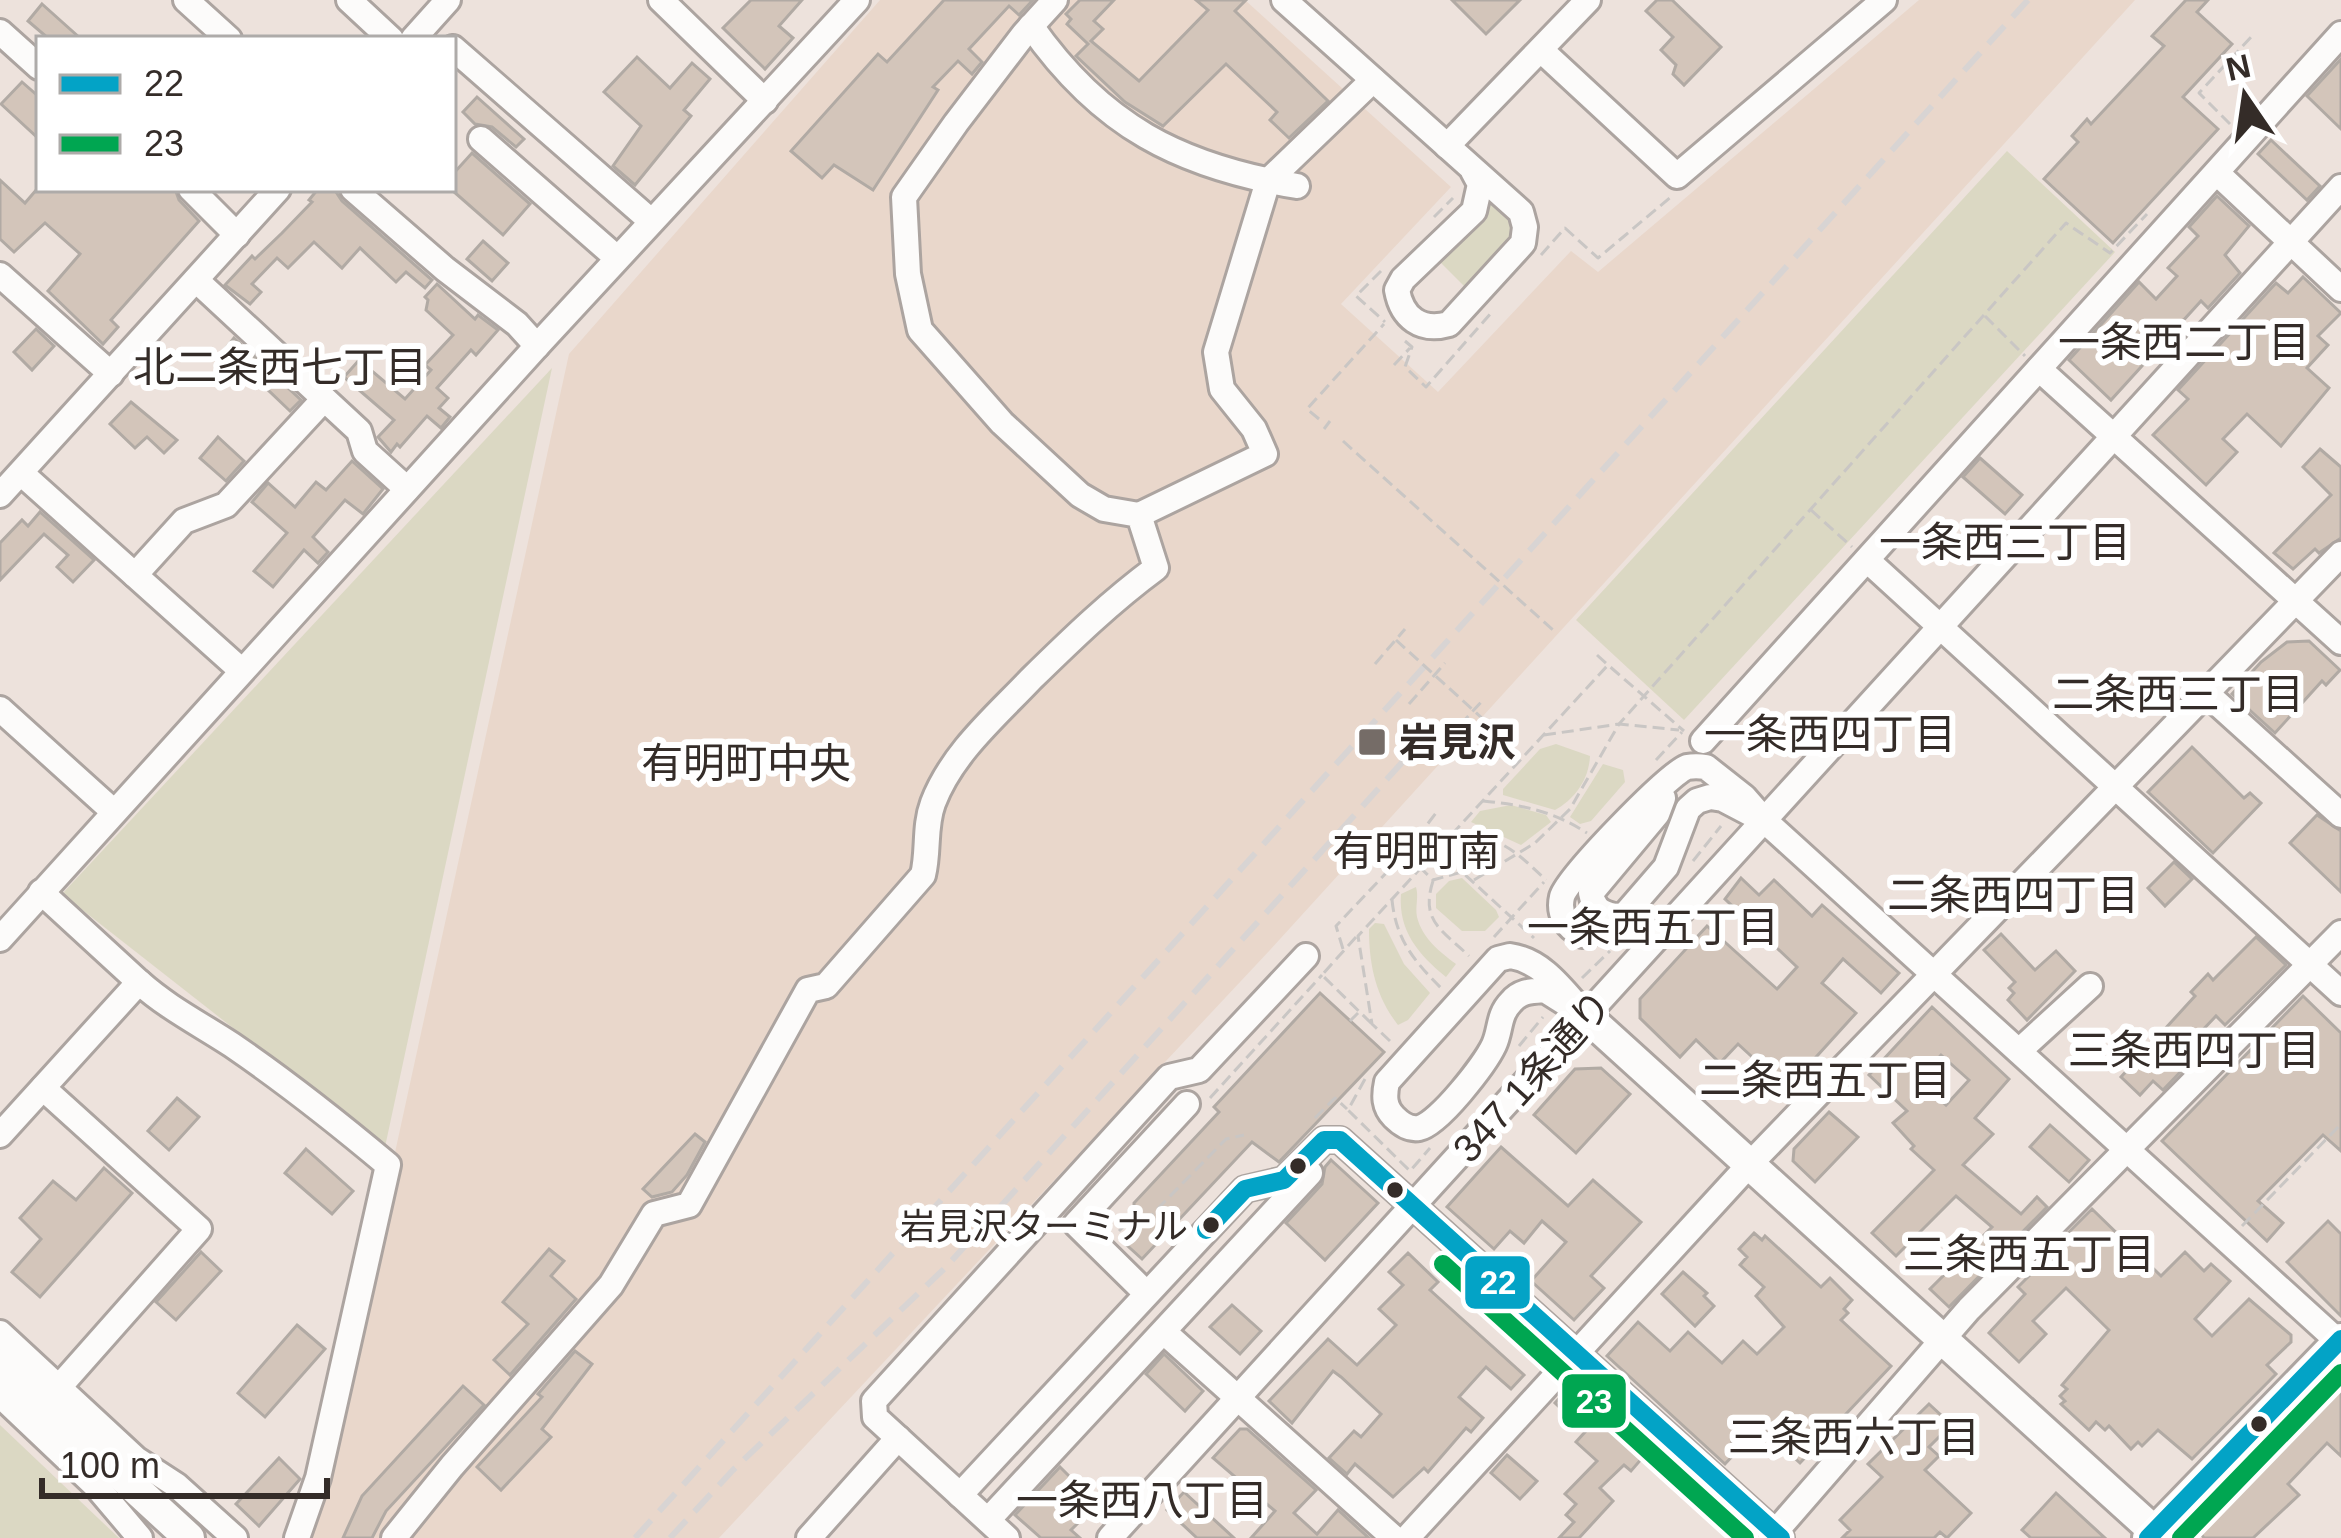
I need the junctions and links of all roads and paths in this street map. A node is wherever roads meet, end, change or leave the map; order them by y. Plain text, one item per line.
1 (187, 0) edge
2 (349, 0) edge
3 (448, 0) edge
4 (661, 0) edge
5 (857, 0) edge
6 (1055, 0) edge
7 (1284, 0) edge
8 (1588, 0) edge
9 (1884, 0) edge
10 (1031, 26) junction
11 (0, 32) edge
12 (427, 34) edge
13 (2341, 34) edge
14 (226, 36) edge
15 (388, 36) edge
16 (2252, 36) dead end
17 (1541, 50) junction
18 (456, 51) edge
19 (36, 64) edge
20 (1373, 80) junction
21 (765, 101) junction
22 (2231, 126) dead end
23 (481, 140) dead end
24 (1447, 146) junction
25 (2217, 173) junction
26 (1468, 178) junction
27 (1268, 181) junction
28 (1297, 186) dead end
29 (2341, 187) edge
30 (194, 192) edge
31 (275, 192) edge
32 (356, 192) edge
33 (1676, 194) dead end
34 (2156, 205) dead end
35 (1433, 218) dead end
36 (651, 221) junction
37 (237, 235) junction
38 (2291, 243) junction
39 (617, 258) junction
40 (1534, 263) dead end
41 (1387, 265) dead end
42 (0, 275) edge
43 (196, 280) junction
44 (2341, 289) edge
45 (1503, 299) dead end
46 (1984, 315) junction
47 (1399, 335) dead end
48 (537, 346) junction
49 (1412, 347) junction
50 (1394, 365) dead end
51 (2039, 369) junction
52 (111, 374) junction
53 (324, 399) junction
54 (1319, 419) dead end
55 (1330, 421) dead end
56 (1324, 429) dead end
57 (2115, 436) junction
58 (1343, 441) dead end
59 (21, 472) junction
60 (407, 489) junction
61 (0, 495) edge
62 (1811, 510) junction
63 (1139, 515) junction
64 (2341, 554) edge
65 (1867, 560) junction
66 (135, 575) junction
67 (2297, 602) junction
68 (1941, 628) junction
69 (1406, 629) dead end
70 (1553, 630) dead end
71 (1396, 640) junction
72 (2341, 642) edge
73 (1597, 655) dead end
74 (1445, 663) dead end
75 (1375, 664) dead end
76 (1608, 664) junction
77 (242, 671) junction
78 (1434, 674) junction
79 (2206, 693) junction
80 (1644, 696) junction
81 (1483, 700) dead end
82 (1409, 704) dead end
83 (0, 709) edge
84 (1473, 711) junction
85 (1483, 719) dead end
86 (1619, 724) junction
87 (1543, 736) junction
88 (1448, 738) dead end
89 (1694, 738) junction
90 (1507, 745) dead end
91 (1521, 759) junction
92 (1659, 773) junction
93 (2113, 787) junction
94 (1482, 801) junction
95 (113, 812) junction
96 (1436, 813) dead end
97 (2341, 815) edge
98 (1562, 817) junction
99 (1765, 821) junction
100 (1723, 825) dead end
101 (1409, 832) dead end
102 (1589, 834) dead end
103 (1450, 836) junction
104 (1417, 839) junction
105 (1518, 853) junction
106 (1405, 854) junction
107 (1420, 868) junction
108 (1681, 876) dead end
109 (1433, 880) junction
110 (1472, 880) junction
111 (41, 892) junction
112 (1392, 898) junction
113 (1512, 918) junction
114 (5, 924) edge
115 (1621, 929) junction
116 (2341, 933) edge
117 (1358, 936) junction
118 (1486, 946) dead end
119 (1544, 948) dead end
120 (1343, 950) junction
121 (1473, 959) dead end
122 (2310, 965) junction
123 (1314, 966) junction
124 (1932, 975) junction
125 (139, 982) junction
126 (2090, 986) dead end
127 (1444, 991) dead end
128 (2341, 993) edge
129 (1559, 994) junction
130 (1359, 1012) junction
131 (1586, 1016) junction
132 (1350, 1021) dead end
133 (1372, 1024) junction
134 (1395, 1046) dead end
135 (2019, 1052) junction
136 (1510, 1057) dead end
137 (1363, 1081) dead end
138 (43, 1088) junction
139 (1196, 1104) joint
140 (1348, 1110) junction
141 (1133, 1117) junction
142 (1310, 1124) dead end
143 (2341, 1124) edge
144 (0, 1135) edge
145 (1244, 1135) dead end
146 (1438, 1138) dead end
147 (1154, 1139) junction
148 (1340, 1140) junction
149 (2128, 1149) junction
150 (1749, 1165) junction
151 (1055, 1202) junction
152 (1414, 1206) junction
153 (1076, 1224) junction
154 (1132, 1235) dead end
155 (2228, 1240) junction
156 (1146, 1294) junction
157 (1164, 1332) junction
158 (0, 1333) edge
159 (1945, 1341) junction
160 (2340, 1342) edge
161 (1576, 1354) junction
162 (0, 1364) edge
163 (60, 1386) junction
164 (0, 1395) edge
165 (1236, 1399) junction
166 (898, 1438) junction
167 (960, 1495) junction
168 (997, 1529) edge
169 (1775, 1536) edge
170 (2155, 1536) edge
171 (140, 1538) edge
172 (189, 1538) edge
173 (235, 1538) edge
174 (298, 1538) edge
175 (394, 1538) edge
176 (808, 1538) edge
177 (1110, 1538) edge
178 (1394, 1538) edge
179 (1407, 1538) edge

1 - 14 street
2 - 15 street
3 - 12 street
4 - 21 street
5 - 21 street
6 - 10 street
7 - 20 street
8 - 17 street
9 - 17 street
10 - 27 street
10 - 63 street
11 - 19 street
13 - 25 street
16 - 22 path
17 - 24 street
18 - 36 street
20 - 24 street
20 - 27 street
21 - 36 street
23 - 39 street
24 - 26 street
25 - 38 street
25 - 51 street
26 - 26 street
26 - 35 path
27 - 28 street
27 - 63 street
29 - 38 street, 347 1条通り
30 - 37 street
31 - 37 street
32 - 48 street
33 - 40 path
34 - 46 path
36 - 39 street
37 - 43 street
38 - 44 street
38 - 57 street, 347 1条通り
39 - 48 street
41 - 54 path
42 - 52 street
43 - 52 street
43 - 53 street
45 - 49 path
46 - 51 path
46 - 62 path
47 - 49 path
48 - 60 street
49 - 50 path
51 - 57 street
51 - 65 street
52 - 59 street
53 - 60 street
53 - 66 street
55 - 56 path
57 - 67 street
57 - 68 street, 347 1条通り
58 - 70 path, bridge
59 - 61 street
59 - 66 street
60 - 77 street
62 - 65 path
62 - 80 path
63 - 175 street
64 - 67 street
65 - 68 street
65 - 89 street
66 - 77 street
67 - 72 street
67 - 79 street
68 - 93 street
68 - 99 street, 347 1条通り
69 - 71 path, bridge
71 - 75 path
71 - 78 path, bridge
73 - 76 path
74 - 78 path, bridge
76 - 80 path
76 - 87 path
77 - 95 street
78 - 82 path
78 - 84 path, bridge
79 - 93 street
79 - 97 street
80 - 86 path
80 - 89 path
81 - 84 path, bridge
83 - 95 street
84 - 85 path, bridge
84 - 88 path
86 - 87 path
86 - 89 path
86 - 98 path
87 - 91 path
89 - 92 path
90 - 91 path
91 - 94 path
92 - 99 street
92 - 115 street
93 - 122 street
93 - 124 street
94 - 98 path
94 - 103 path
95 - 111 street
96 - 104 path
98 - 102 path
98 - 105 path
99 - 115 street
99 - 124 street
99 - 131 street, 347 1条通り
100 - 108 path
101 - 104 path
103 - 105 path
103 - 107 path
104 - 106 path
105 - 110 path
105 - 113 path
106 - 107 path
106 - 120 path
107 - 109 path
107 - 112 path
109 - 110 path
109 - 121 path
110 - 113 path
111 - 114 street
111 - 125 street
112 - 117 path
112 - 127 path
113 - 118 path
113 - 119 path
115 - 129 path
116 - 122 street
117 - 120 path
117 - 133 path
120 - 123 path
122 - 128 street
122 - 149 street
123 - 130 path
123 - 139 path
123 - 141 street
124 - 135 street
124 - 150 street
125 - 138 street
125 - 174 street
126 - 135 street
129 - 129 street
129 - 131 street
129 - 136 path
130 - 132 path
130 - 133 path
131 - 150 main road
131 - 152 street, 347 1条通り
133 - 134 path
135 - 149 street
137 - 140 path
138 - 144 street
138 - 163 street
139 - 147 street
140 - 142 path
140 - 146 path
141 - 147 street
141 - 151 street
143 - 155 path
145 - 154 path
147 - 153 street
148 - 152 street
148 - 156 street
148 - 157 street
149 - 155 street
149 - 159 street
150 - 159 main road
150 - 161 street
151 - 153 street
151 - 166 street
152 - 161 street
152 - 165 street, 347 1条通り
153 - 156 street
155 - 160 street
156 - 167 street
157 - 165 street
157 - 168 street
158 - 163 street
159 - 169 street
159 - 170 main road
160 - 170 main road
161 - 169 street
161 - 179 street
162 - 172 main road
163 - 173 street
164 - 171 street
165 - 177 street, 347 1条通り
165 - 178 street
166 - 167 street
166 - 176 street
167 - 168 street

